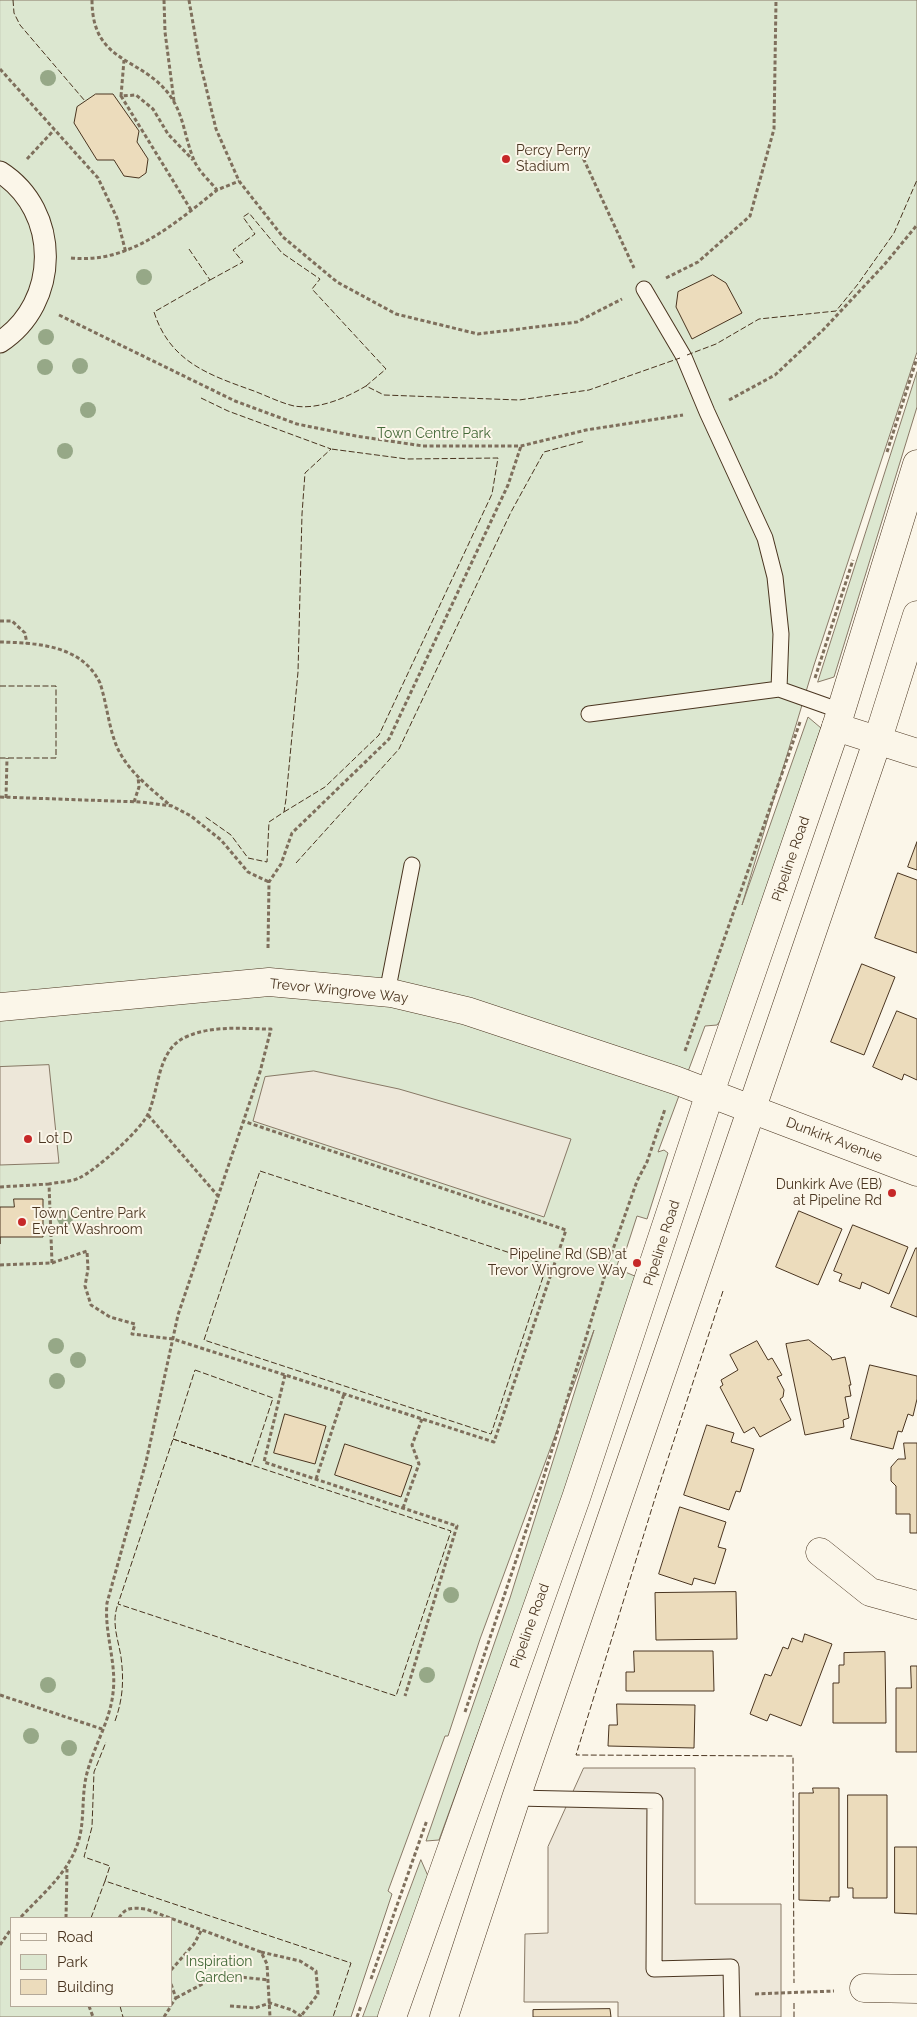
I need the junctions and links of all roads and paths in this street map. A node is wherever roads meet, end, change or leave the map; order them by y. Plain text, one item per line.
1 (92, 0) edge
2 (164, 0) edge
3 (189, 0) edge
4 (776, 0) edge
5 (124, 60) junction
6 (0, 69) edge
7 (121, 96) junction
8 (174, 102) junction
9 (54, 130) junction
10 (578, 148) dead end
11 (194, 162) junction
12 (4, 175) edge
13 (239, 180) junction
14 (217, 190) junction
15 (191, 210) junction
16 (917, 226) edge
17 (126, 252) junction
18 (46, 256) junction
19 (644, 289) junction
20 (35, 305) junction
21 (0, 342) edge
22 (707, 412) junction
23 (522, 446) junction
24 (917, 464) edge
25 (917, 615) edge
26 (0, 621) edge
27 (0, 642) edge
28 (27, 644) junction
29 (779, 689) junction
30 (589, 714) dead end
31 (838, 719) junction
32 (877, 742) junction
33 (917, 754) edge
34 (7, 758) dead end
35 (138, 777) junction
36 (0, 797) edge
37 (6, 798) junction
38 (134, 802) junction
39 (172, 806) junction
40 (412, 865) dead end
41 (269, 882) junction
42 (268, 948) dead end
43 (387, 993) junction
44 (0, 1007) edge
45 (710, 1093) junction
46 (751, 1108) junction
47 (148, 1116) junction
48 (243, 1121) junction
49 (661, 1121) dead end
50 (917, 1172) edge
51 (49, 1184) junction
52 (0, 1186) edge
53 (218, 1196) junction
54 (52, 1263) junction
55 (0, 1265) edge
56 (173, 1340) junction
57 (285, 1375) junction
58 (344, 1394) junction
59 (422, 1420) junction
60 (316, 1479) junction
61 (403, 1508) junction
62 (820, 1552) dead end
63 (917, 1605) edge
64 (0, 1695) edge
65 (405, 1696) dead end
66 (464, 1715) dead end
67 (102, 1729) junction
68 (516, 1798) junction
69 (428, 1817) dead end
70 (66, 1869) junction
71 (21, 1917) edge
72 (66, 1917) edge
73 (120, 1917) edge
74 (168, 1917) edge
75 (172, 1918) edge
76 (202, 1929) junction
77 (10, 1930) edge
78 (0, 1945) edge
79 (261, 1952) junction
80 (172, 1969) edge
81 (268, 1980) junction
82 (172, 1987) edge
83 (367, 1988) dead end
84 (864, 1988) joint
85 (917, 1989) edge
86 (732, 1994) junction
87 (176, 1998) junction
88 (364, 1998) dead end
89 (270, 2003) junction
90 (172, 2004) edge
91 (230, 2006) dead end
92 (270, 2017) edge
93 (302, 2017) edge
94 (357, 2017) edge
95 (392, 2017) edge
96 (444, 2017) edge
97 (732, 2017) edge

1 - 5 path
2 - 8 path
3 - 13 path
4 - 19 path
5 - 7 path
5 - 8 path
6 - 9 path
7 - 11 path
7 - 15 path
8 - 11 path
9 - 12 path
9 - 17 path
10 - 19 path
11 - 14 path
12 - 18 street
13 - 14 path
13 - 19 path
14 - 15 path
15 - 17 path
16 - 22 path
17 - 18 path
18 - 20 street
19 - 22 lane
20 - 21 street
20 - 23 path
22 - 23 path
22 - 29 lane
23 - 41 path
24 - 31 main road, Pipeline Road
25 - 32 main road
26 - 28 path
27 - 28 path
28 - 35 path
29 - 30 lane
29 - 31 lane
31 - 32 main road
31 - 45 main road, Pipeline Road
32 - 33 main road
32 - 46 main road
34 - 37 path
35 - 38 path
35 - 39 path
36 - 37 path
37 - 38 path
38 - 39 path
39 - 41 path
40 - 43 lane
41 - 42 path
43 - 44 main road, Trevor Wingrove Way
43 - 45 main road, Trevor Wingrove Way
45 - 46 main road, Trevor Wingrove Way
45 - 95 main road, Pipeline Road
46 - 50 main road, Dunkirk Avenue
46 - 68 main road
47 - 48 path
47 - 51 path
47 - 53 path
48 - 53 path
48 - 59 path
49 - 66 path
51 - 52 path
51 - 54 path
53 - 56 path
54 - 55 path
54 - 56 path
56 - 57 path
56 - 67 path
57 - 58 path
57 - 60 path
58 - 59 path
58 - 60 path
59 - 61 path
60 - 61 path
61 - 65 path
62 - 63 main road
64 - 67 path
67 - 70 path
68 - 86 lane
68 - 96 main road
69 - 83 path
70 - 71 path
70 - 72 path
73 - 74 path
75 - 76 path
76 - 79 path
76 - 80 path
77 - 78 path
79 - 81 path
79 - 93 path
81 - 87 path
81 - 89 path
82 - 87 path
84 - 85 main road
84 - 86 path
86 - 97 lane
87 - 90 path
88 - 94 path
89 - 91 path
89 - 92 path
89 - 93 path

